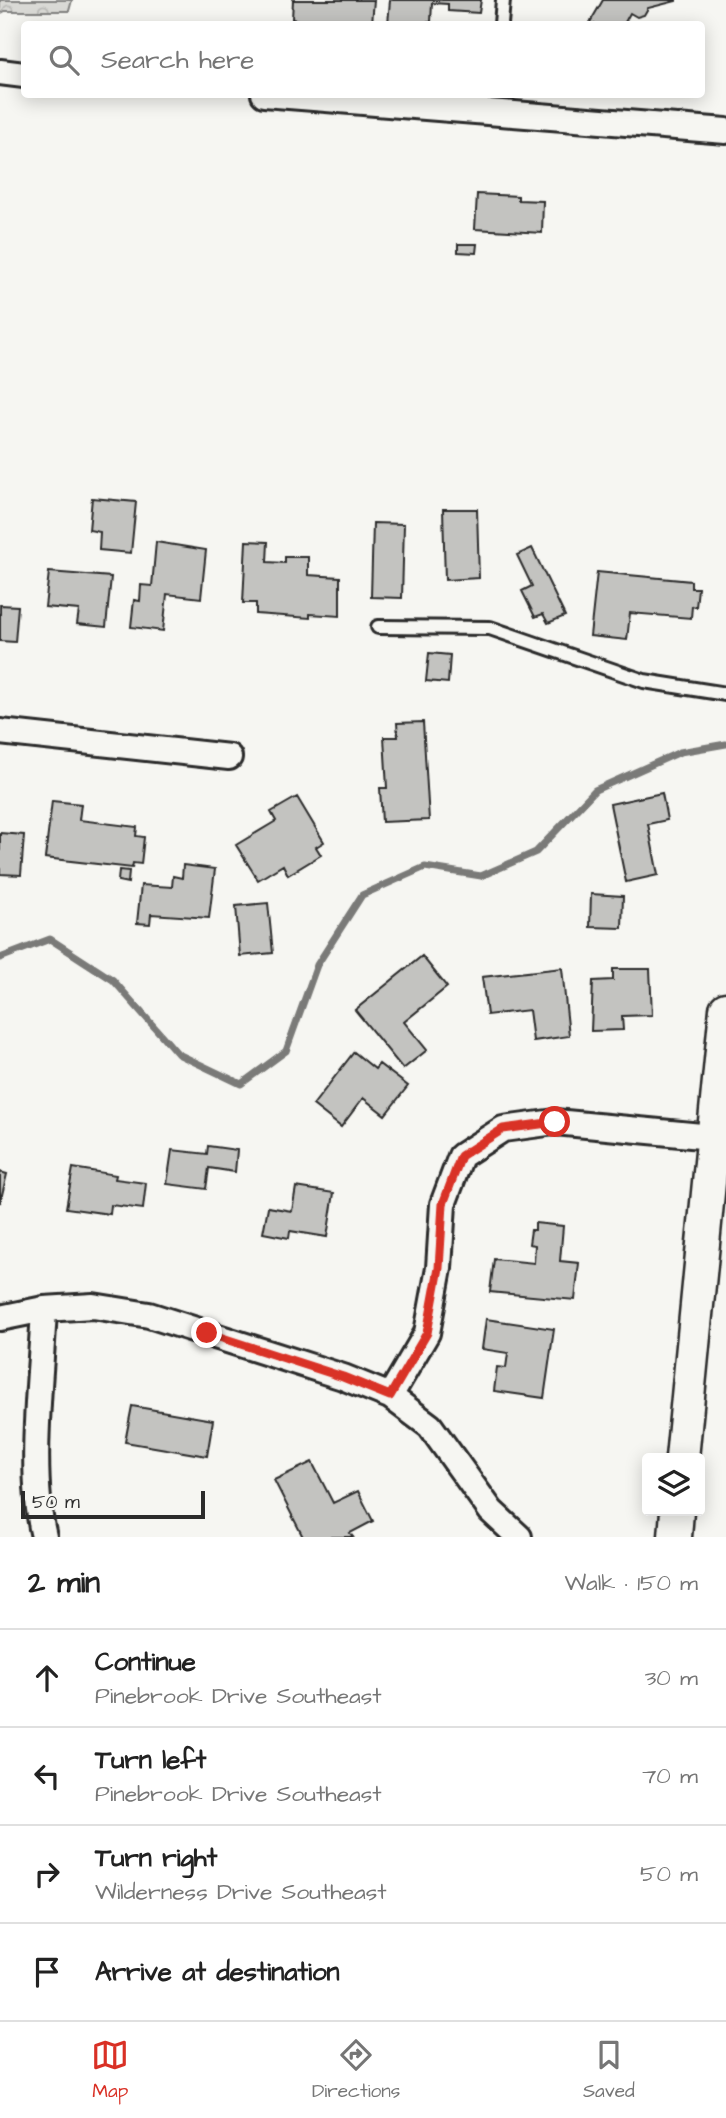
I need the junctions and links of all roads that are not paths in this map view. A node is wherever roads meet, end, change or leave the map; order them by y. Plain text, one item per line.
1 (503, 0) edge
2 (501, 21) edge
3 (0, 72) edge
4 (21, 75) edge
5 (356, 98) edge
6 (495, 104) edge
7 (726, 131) edge
8 (377, 627) dead end
9 (726, 694) edge
10 (0, 732) edge
11 (229, 757) dead end
12 (726, 1010) edge
13 (712, 1138) junction
14 (715, 1212) edge
15 (44, 1309) junction
16 (0, 1318) edge
17 (390, 1396) junction
18 (683, 1453) edge
19 (677, 1516) edge
20 (44, 1537) edge
21 (519, 1537) edge
22 (675, 1537) edge

1 - 2 lane
3 - 4 street
5 - 6 street
6 - 7 street
8 - 9 lane
10 - 11 street
12 - 13 street
13 - 14 street
13 - 17 street
14 - 18 street
15 - 16 street
15 - 17 street
15 - 20 street
17 - 21 street
19 - 22 street

